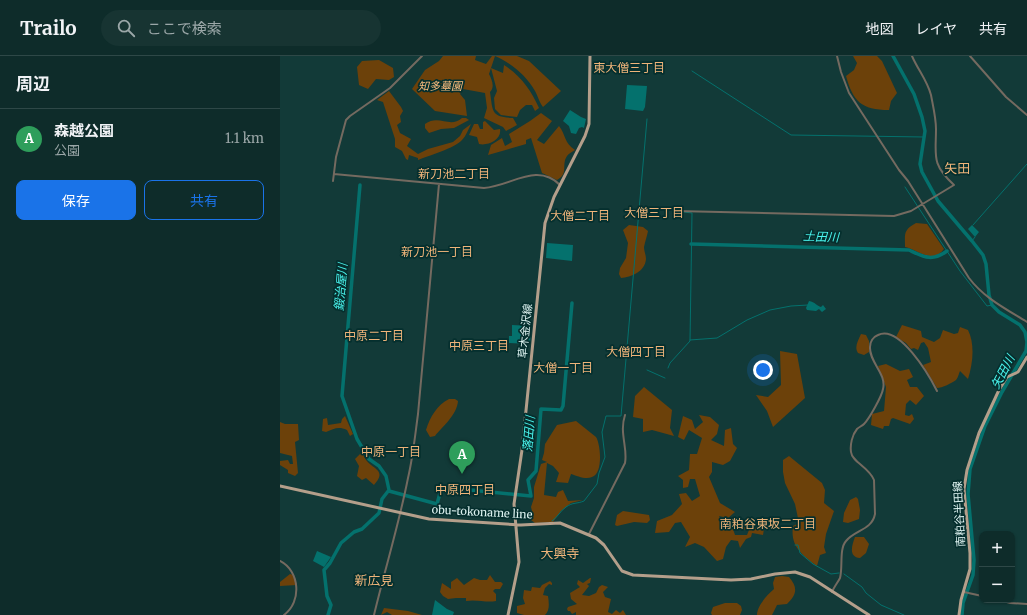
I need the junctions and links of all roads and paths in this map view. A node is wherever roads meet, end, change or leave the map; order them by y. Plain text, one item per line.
1 (422, 56) edge
2 (590, 56) edge
3 (837, 56) edge
4 (912, 56) edge
5 (970, 56) edge
6 (1027, 115) edge
7 (334, 174) junction
8 (333, 182) dead end
9 (439, 184) junction
10 (560, 185) junction
11 (922, 205) junction
12 (676, 211) dead end
13 (1027, 322) edge
14 (1027, 357) edge
15 (938, 391) dead end
16 (624, 415) dead end
17 (280, 486) edge
18 (400, 512) junction
19 (515, 525) junction
20 (589, 534) junction
21 (280, 561) edge
22 (832, 592) junction
23 (964, 592) junction
24 (979, 596) edge
25 (1010, 603) edge
26 (1027, 604) edge
27 (284, 615) edge
28 (374, 615) edge
29 (508, 615) edge
30 (869, 615) edge
31 (959, 615) edge

1 - 7 street
2 - 10 main road, 草木金沢線
3 - 11 street
4 - 11 street
5 - 6 street
7 - 8 street
7 - 9 street
9 - 10 street
9 - 18 street
10 - 19 main road, 草木金沢線
11 - 12 street
11 - 13 street
14 - 23 main road, 南粕谷半田線
15 - 22 street
16 - 20 street
17 - 18 main road, obu-tokoname line
18 - 19 main road, obu-tokoname line
18 - 28 street
19 - 20 main road, obu-tokoname line
19 - 29 main road, 草木金沢線
20 - 22 main road, obu-tokoname line
21 - 27 street
22 - 30 main road, obu-tokoname line
23 - 24 street
23 - 31 main road, 南粕谷半田線
25 - 26 street

